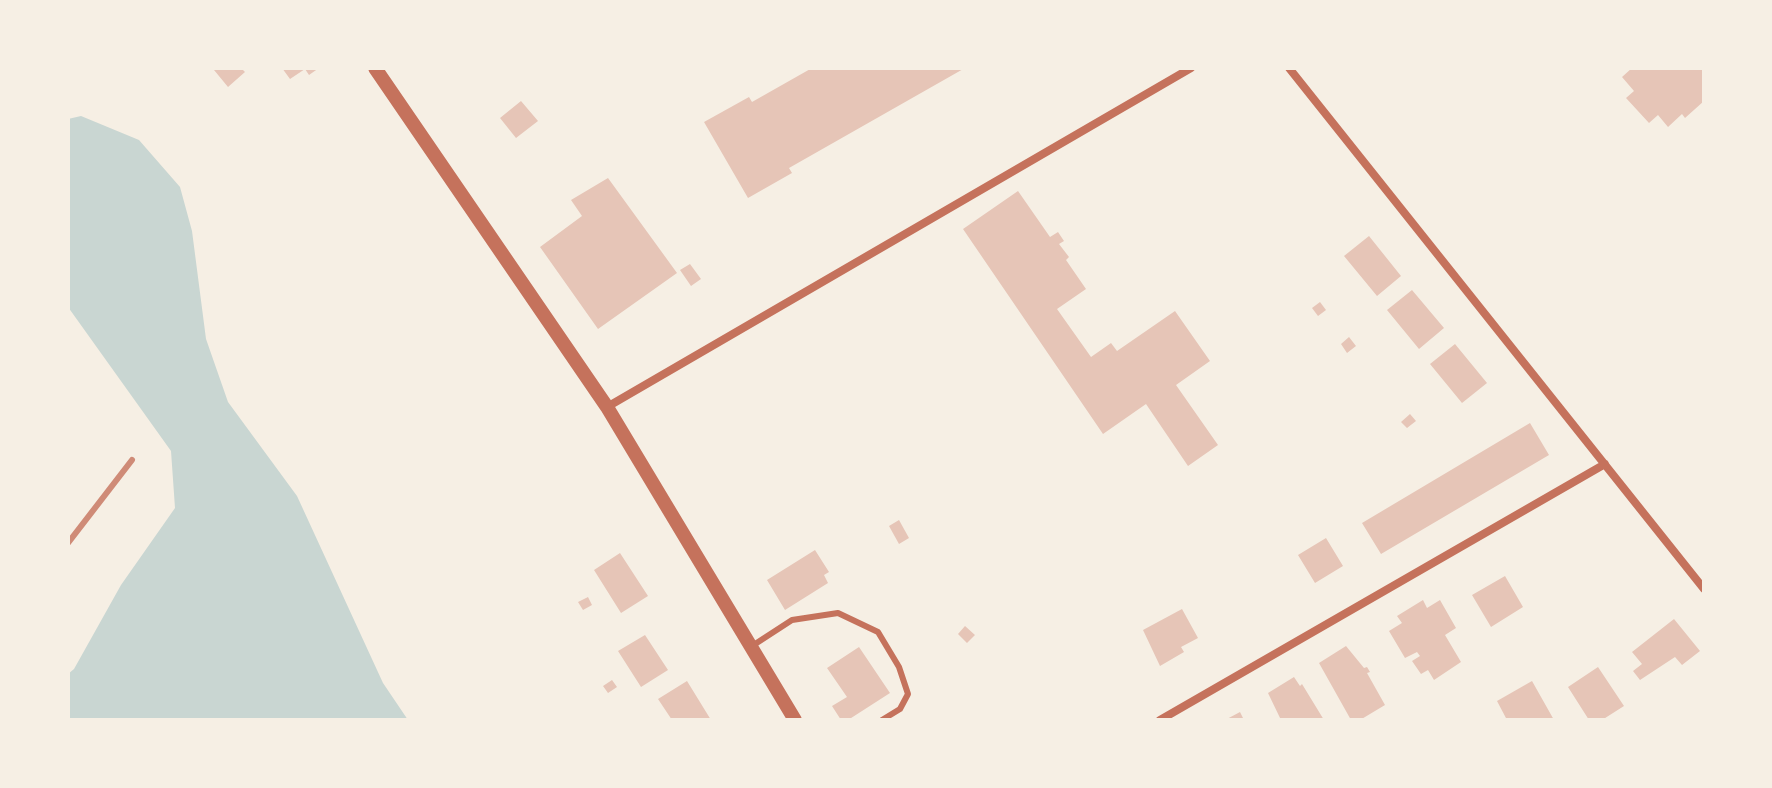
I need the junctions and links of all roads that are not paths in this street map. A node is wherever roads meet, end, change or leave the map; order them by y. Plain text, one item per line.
1 (375, 68) edge
2 (1191, 68) edge
3 (1289, 68) edge
4 (607, 407) junction
5 (1605, 464) junction
6 (1704, 589) edge
7 (749, 648) junction
8 (795, 720) edge
9 (882, 720) edge
10 (1160, 720) edge

1 - 4 street
2 - 4 street
3 - 5 street
4 - 7 street
5 - 6 street
5 - 10 street
7 - 8 street
7 - 9 lane

